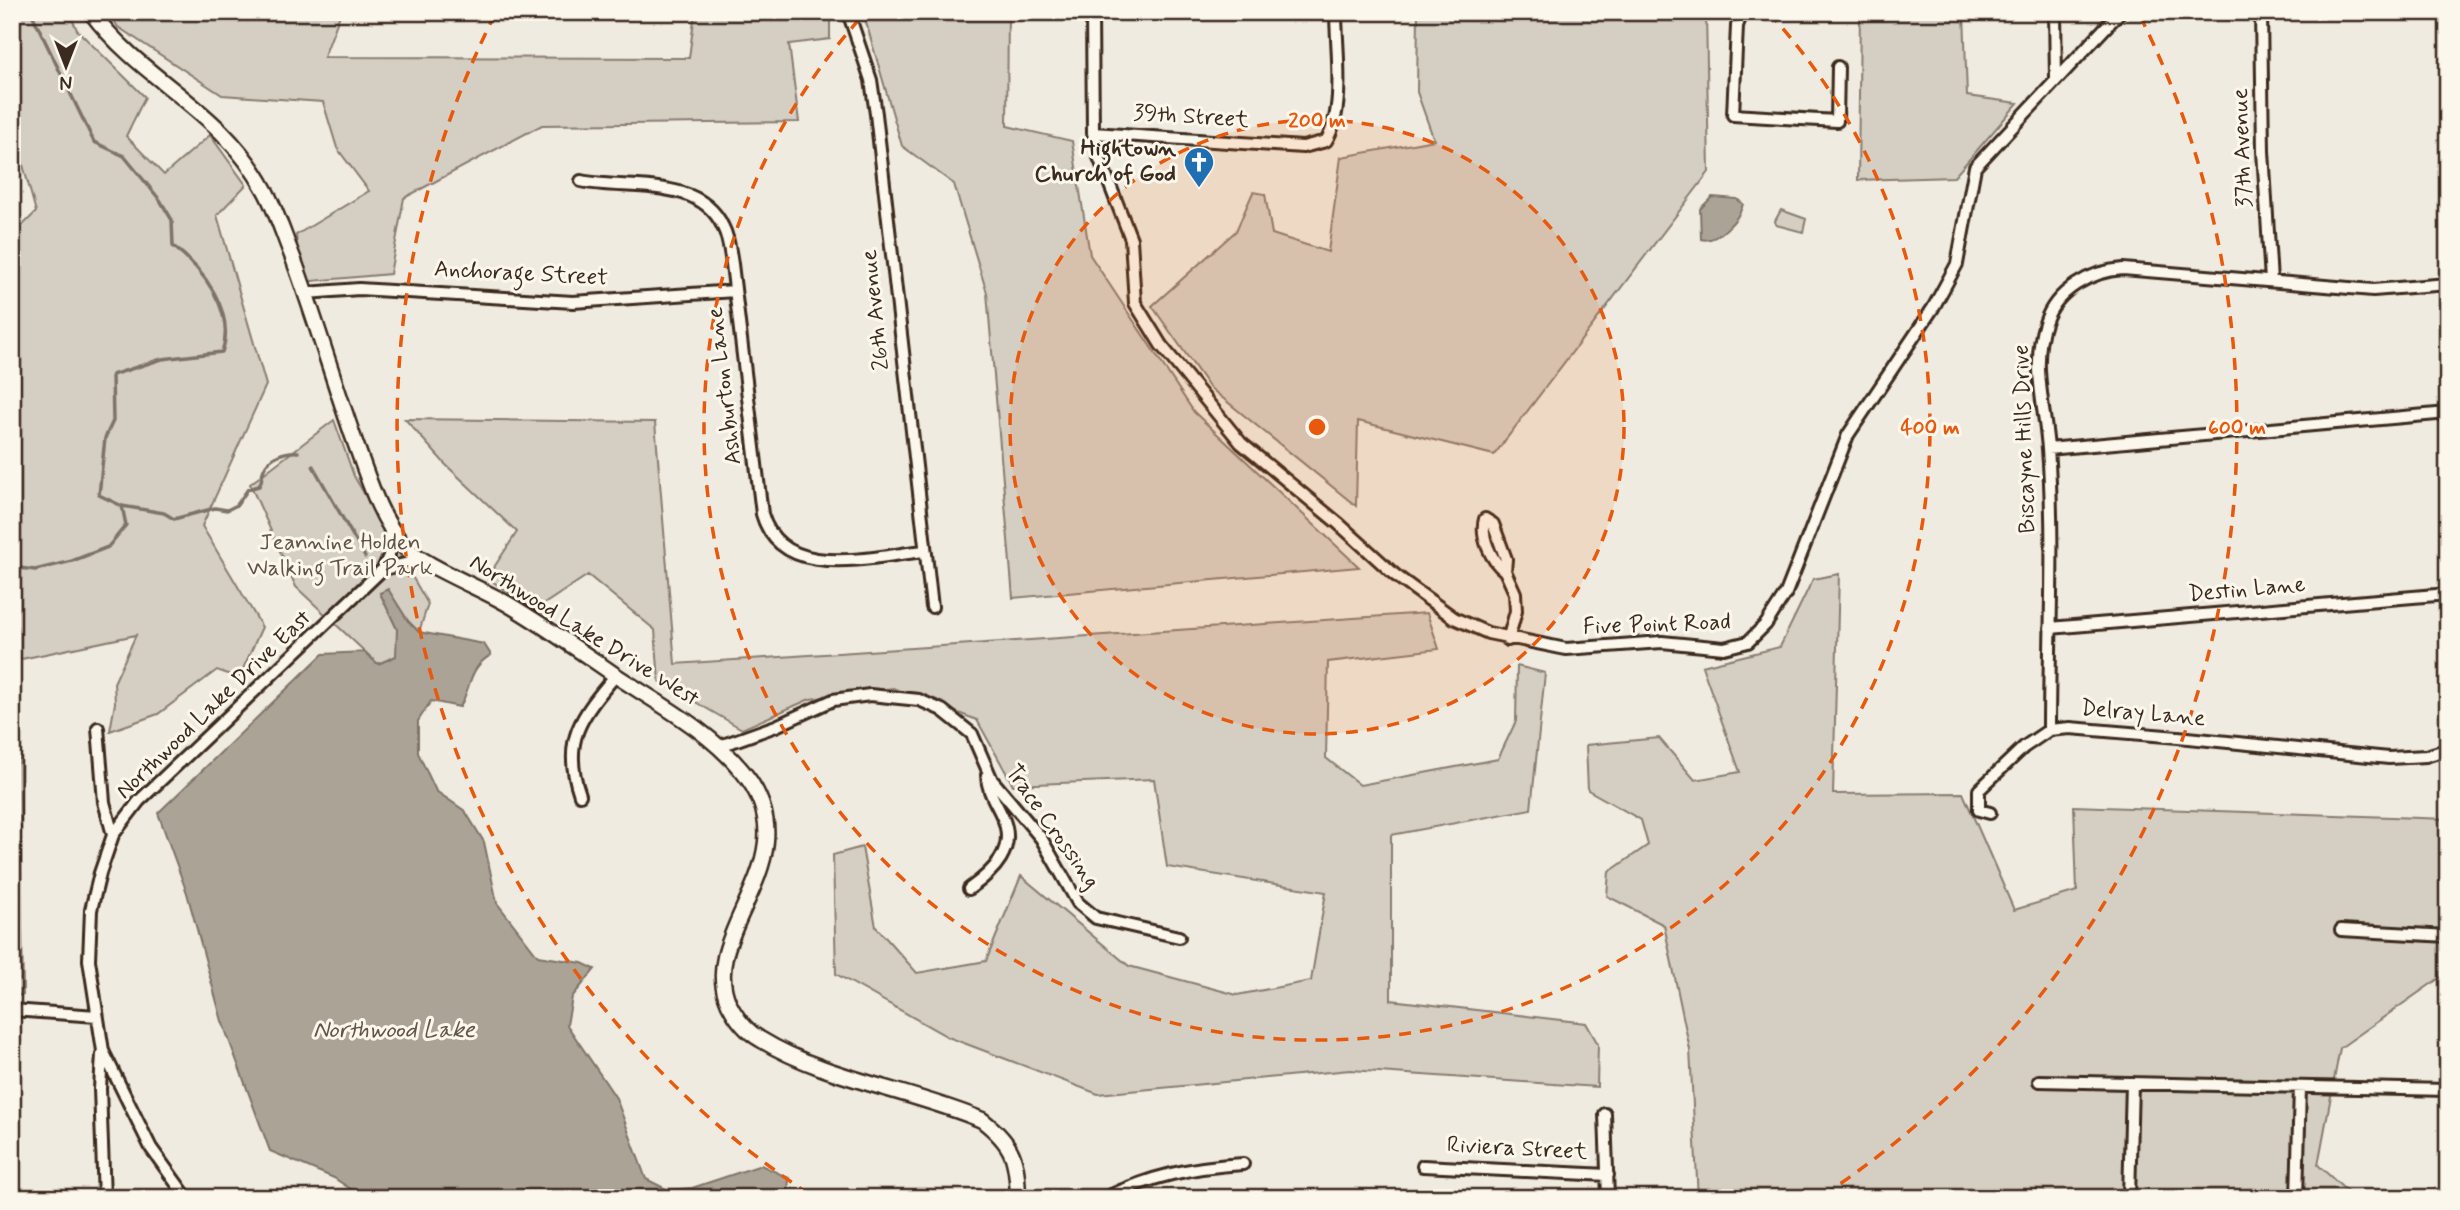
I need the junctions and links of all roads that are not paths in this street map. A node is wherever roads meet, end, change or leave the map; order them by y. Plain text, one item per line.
1 (91, 12) edge
2 (848, 12) edge
3 (1092, 12) edge
4 (1336, 12) edge
5 (1742, 12) edge
6 (2055, 12) edge
7 (2120, 12) edge
8 (2261, 12) edge
9 (1838, 68) dead end
10 (2056, 79) junction
11 (1093, 133) junction
12 (581, 181) dead end
13 (2271, 281) junction
14 (2448, 284) edge
15 (735, 290) junction
16 (306, 293) junction
17 (2448, 414) edge
18 (2048, 449) junction
19 (390, 528) junction
20 (1500, 543) junction
21 (1489, 547) junction
22 (407, 550) junction
23 (925, 551) junction
24 (424, 560) junction
25 (383, 569) junction
26 (1505, 571) junction
27 (2448, 594) edge
28 (932, 607) dead end
29 (2050, 628) junction
30 (1508, 640) junction
31 (616, 675) junction
32 (98, 728) dead end
33 (2049, 730) junction
34 (720, 746) junction
35 (2448, 749) edge
36 (986, 769) junction
37 (580, 795) dead end
38 (1990, 813) dead end
39 (113, 835) junction
40 (969, 889) dead end
41 (2341, 930) dead end
42 (2448, 936) edge
43 (1179, 937) dead end
44 (12, 1010) edge
45 (97, 1016) junction
46 (103, 1051) junction
47 (2039, 1081) dead end
48 (2132, 1083) junction
49 (2300, 1087) junction
50 (2448, 1090) edge
51 (1605, 1114) dead end
52 (1243, 1164) dead end
53 (1423, 1166) dead end
54 (1608, 1175) junction
55 (104, 1198) edge
56 (187, 1198) edge
57 (1018, 1198) edge
58 (1105, 1198) edge
59 (1608, 1198) edge
60 (2129, 1198) edge
61 (2297, 1198) edge

1 - 16 street, Northwood Lake Drive West
2 - 23 street, 26th Avenue
3 - 11 street, Five Point Road
4 - 11 street, 39th Street
5 - 9 street
6 - 10 street
7 - 10 street, Five Point Road
8 - 13 street, 37th Avenue
10 - 30 street, Five Point Road
11 - 30 street, Five Point Road
12 - 15 street, Ashburton Lane
13 - 14 street, Biscayne Hills Drive
13 - 18 street, Biscayne Hills Drive
15 - 16 street, Anchorage Street
15 - 23 street, Ashburton Lane
16 - 19 street, Northwood Lake Drive West
17 - 18 street
18 - 29 street, Biscayne Hills Drive
19 - 22 street, Northwood Lake Drive West
19 - 25 street
20 - 21 street
20 - 21 street
20 - 26 street
21 - 26 street
22 - 24 street, Northwood Lake Drive West
22 - 25 street, Northwood Lake Drive East
23 - 28 street, 26th Avenue
24 - 25 street
24 - 31 street, Northwood Lake Drive West
25 - 39 street, Northwood Lake Drive East
26 - 30 street
27 - 29 street, Destin Lane
29 - 33 street, Biscayne Hills Drive
31 - 34 street, Northwood Lake Drive West
31 - 37 street
32 - 39 street
33 - 35 street, Delray Lane
33 - 38 street
34 - 36 street, Trace Crossing
34 - 57 street, Northwood Lake Drive West
36 - 40 street
36 - 43 street, Trace Crossing
39 - 45 street, Northwood Lake Drive East
41 - 42 street
44 - 45 street
45 - 46 street, Northwood Lake Drive East
46 - 55 street
46 - 56 street, Northwood Lake Drive East
47 - 48 street
48 - 49 street
48 - 60 street
49 - 50 street
49 - 61 street
51 - 54 street
52 - 58 street
53 - 54 street, Riviera Street
54 - 59 street

